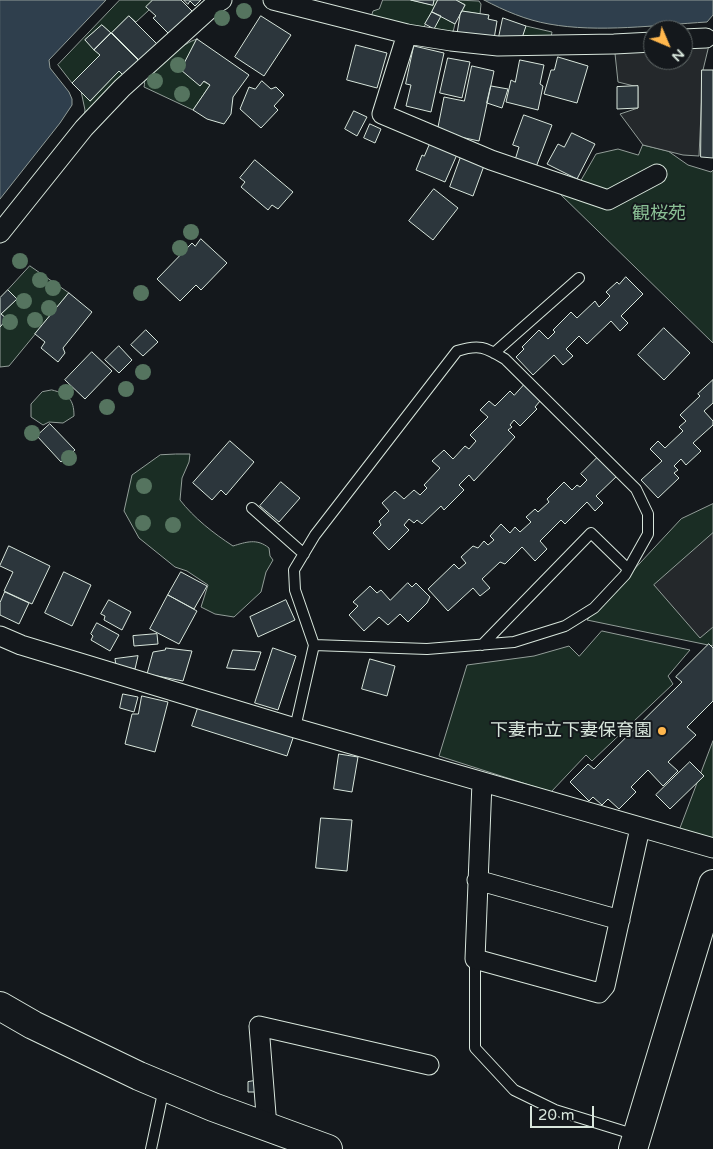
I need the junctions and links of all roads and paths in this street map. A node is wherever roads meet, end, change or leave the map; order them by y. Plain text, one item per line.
1 (222, 0) edge
2 (273, 0) edge
3 (407, 34) junction
4 (706, 38) dead end
5 (693, 39) edge
6 (643, 43) edge
7 (657, 174) dead end
8 (0, 233) edge
9 (579, 278) dead end
10 (494, 352) junction
11 (252, 508) dead end
12 (304, 554) junction
13 (628, 569) junction
14 (0, 636) edge
15 (314, 645) junction
16 (482, 645) junction
17 (295, 728) junction
18 (482, 782) junction
19 (640, 828) junction
20 (713, 848) edge
21 (477, 880) junction
22 (713, 884) edge
23 (620, 920) junction
24 (474, 959) junction
25 (0, 1006) edge
26 (429, 1065) dead end
27 (164, 1087) junction
28 (267, 1127) junction
29 (635, 1142) edge
30 (151, 1149) edge
31 (328, 1149) edge

1 - 8 street
2 - 3 street
3 - 6 street
3 - 7 street
4 - 5 street
9 - 10 lane
10 - 12 lane
10 - 13 lane
11 - 12 lane
12 - 15 lane
13 - 16 lane
13 - 16 lane
14 - 17 street
15 - 16 lane
15 - 17 lane
17 - 18 street
18 - 19 street
18 - 21 street
19 - 20 street
19 - 23 street
21 - 23 street
21 - 24 street
22 - 29 street
23 - 24 street
24 - 29 lane
25 - 27 street
26 - 28 street
27 - 28 street
27 - 30 lane
28 - 31 street

